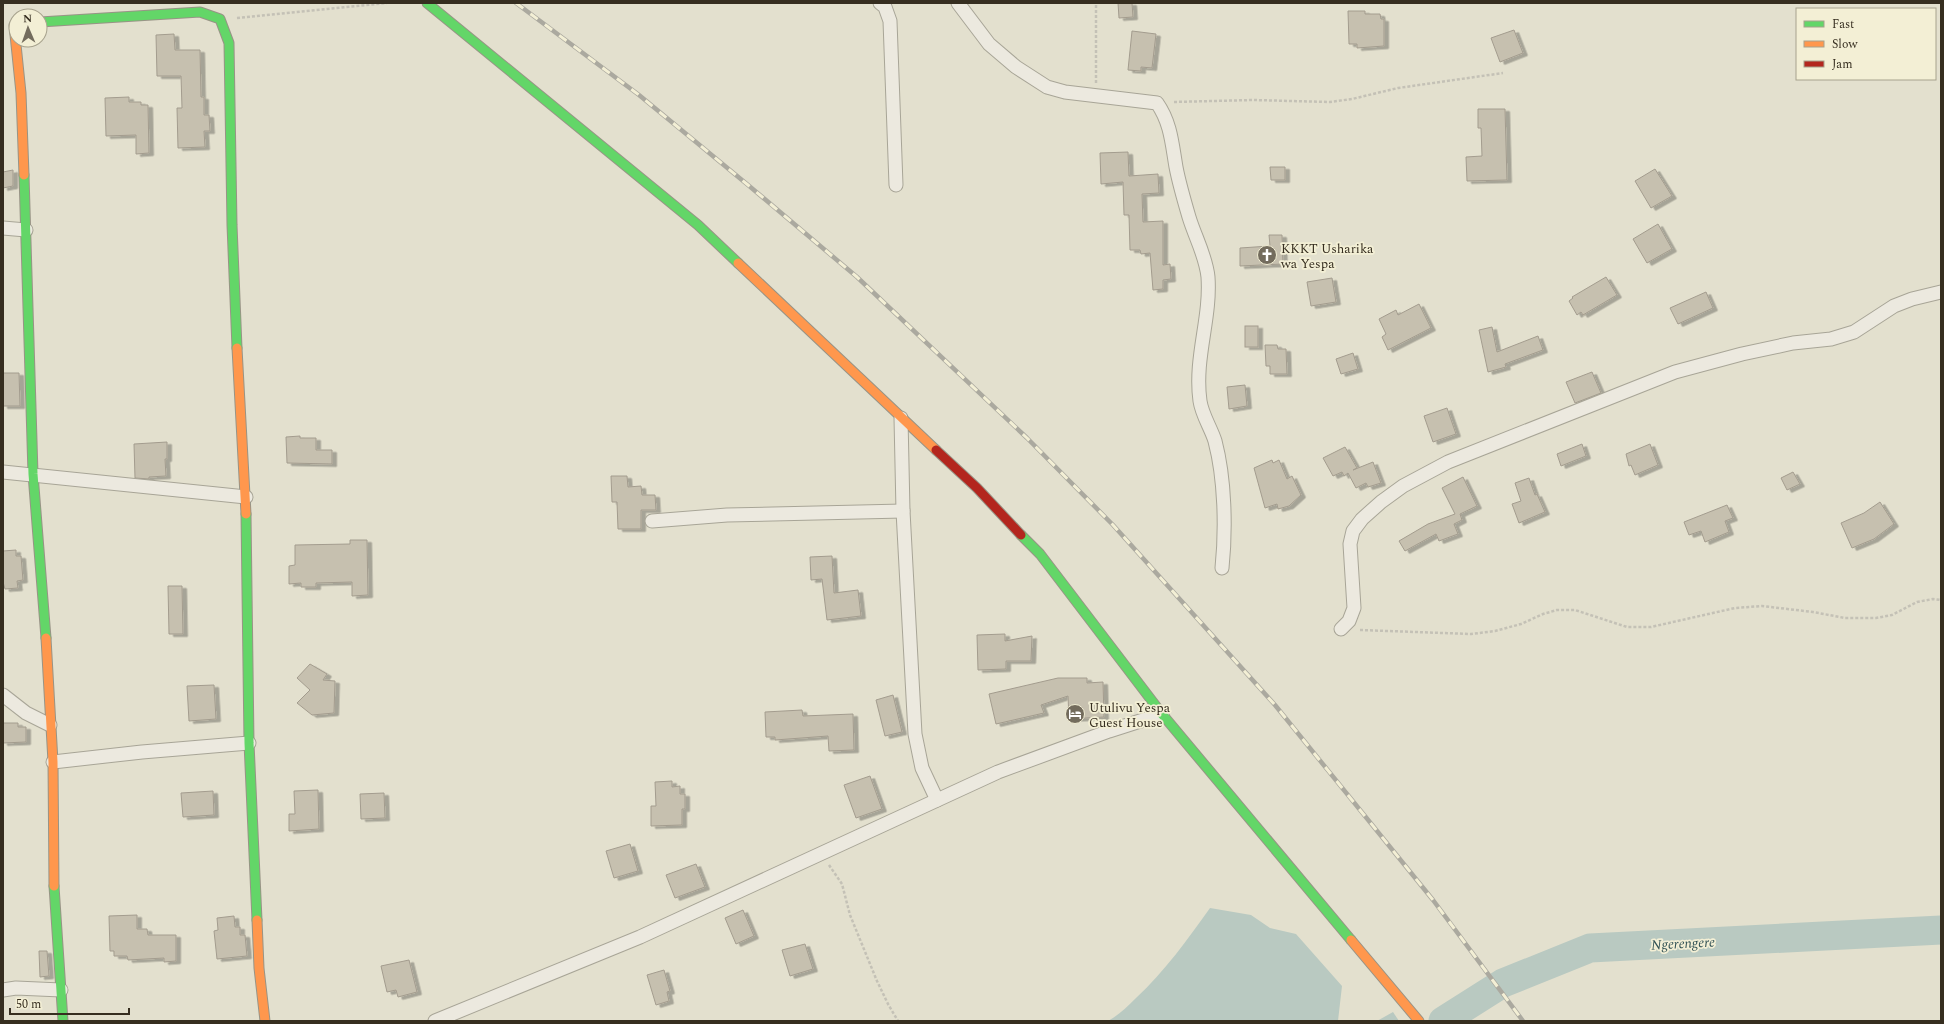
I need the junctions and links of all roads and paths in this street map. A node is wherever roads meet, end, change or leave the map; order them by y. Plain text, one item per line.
1 (386, 3) edge
2 (427, 3) edge
3 (880, 3) edge
4 (958, 3) edge
5 (1096, 3) edge
6 (220, 20) junction
7 (48, 22) edge
8 (14, 48) edge
9 (1503, 73) dead end
10 (1096, 96) junction
11 (1157, 103) junction
12 (896, 185) dead end
13 (3, 228) edge
14 (26, 230) junction
15 (1941, 292) edge
16 (901, 418) junction
17 (3, 472) edge
18 (33, 474) junction
19 (246, 497) junction
20 (902, 511) junction
21 (652, 521) dead end
22 (1222, 568) dead end
23 (1941, 600) edge
24 (1342, 629) joint
25 (3, 695) edge
26 (1162, 714) junction
27 (50, 725) junction
28 (249, 743) junction
29 (53, 762) junction
30 (937, 800) junction
31 (821, 853) junction
32 (3, 990) edge
33 (61, 990) junction
34 (63, 1021) edge
35 (265, 1021) edge
36 (435, 1021) edge
37 (898, 1021) edge
38 (1419, 1021) edge

1 - 6 path
2 - 16 street
3 - 12 street
4 - 10 street
5 - 10 path
6 - 7 street
6 - 19 street
8 - 14 street
9 - 11 path
10 - 11 street
11 - 22 street
13 - 14 street
14 - 18 street
15 - 24 street
16 - 20 street
16 - 26 street
17 - 18 street
18 - 19 street
18 - 27 street
19 - 28 street
20 - 21 street
20 - 30 street
23 - 24 path
25 - 27 street
26 - 30 street
26 - 38 street
27 - 29 street
28 - 29 street
28 - 35 street
29 - 33 street
30 - 31 street
31 - 36 street
31 - 37 path
32 - 33 street
33 - 34 street

